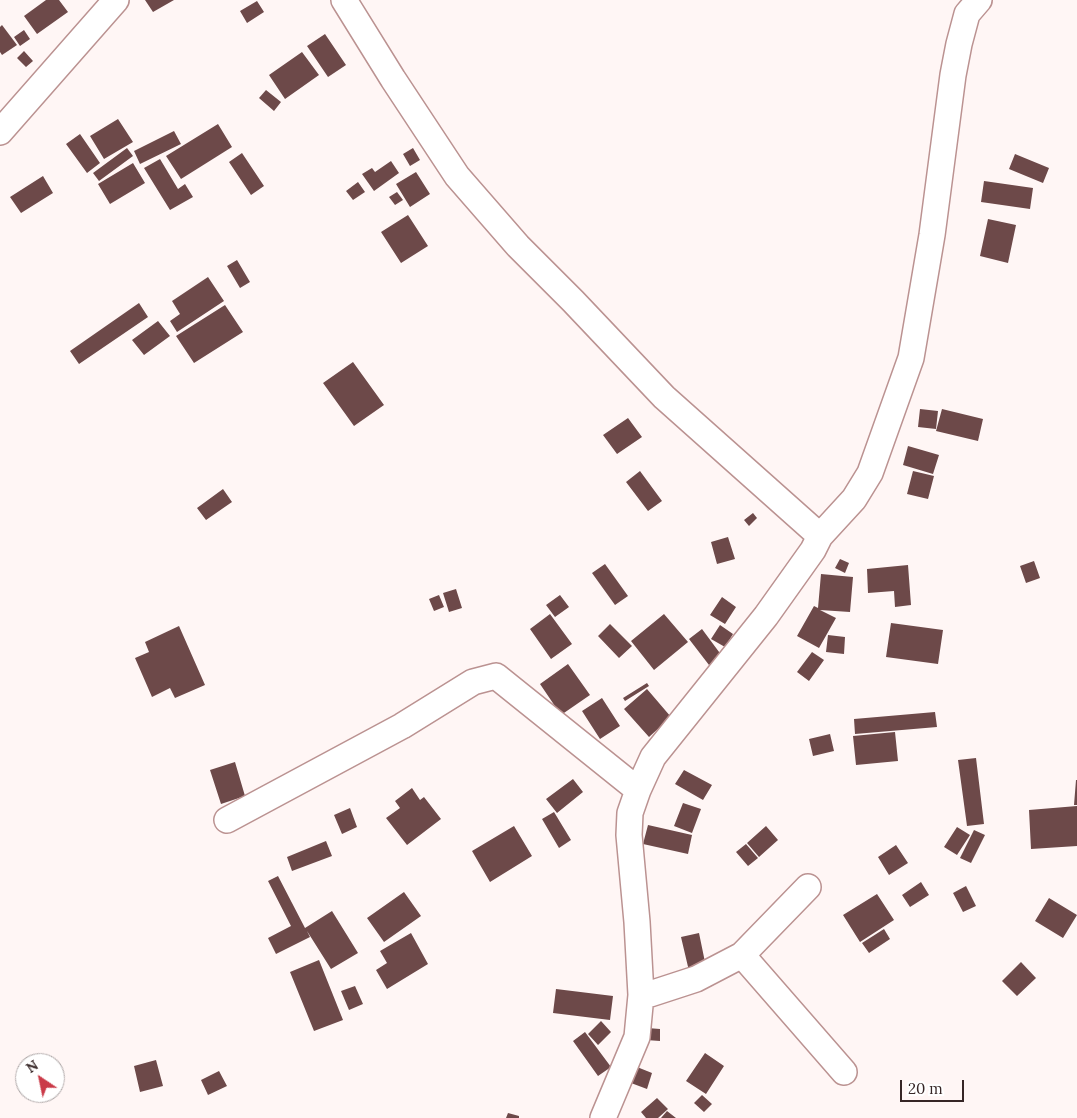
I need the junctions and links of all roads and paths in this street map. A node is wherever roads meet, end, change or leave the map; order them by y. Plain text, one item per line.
1 (116, 0) edge
2 (344, 0) edge
3 (980, 0) edge
4 (0, 132) edge
5 (820, 536) junction
6 (638, 790) junction
7 (227, 820) dead end
8 (808, 887) dead end
9 (742, 955) junction
10 (641, 995) junction
11 (844, 1072) dead end
12 (603, 1118) edge

1 - 4 street
2 - 5 street
3 - 5 street
5 - 6 street
6 - 7 street
6 - 10 street
8 - 9 street
9 - 10 street
9 - 11 street
10 - 12 street

